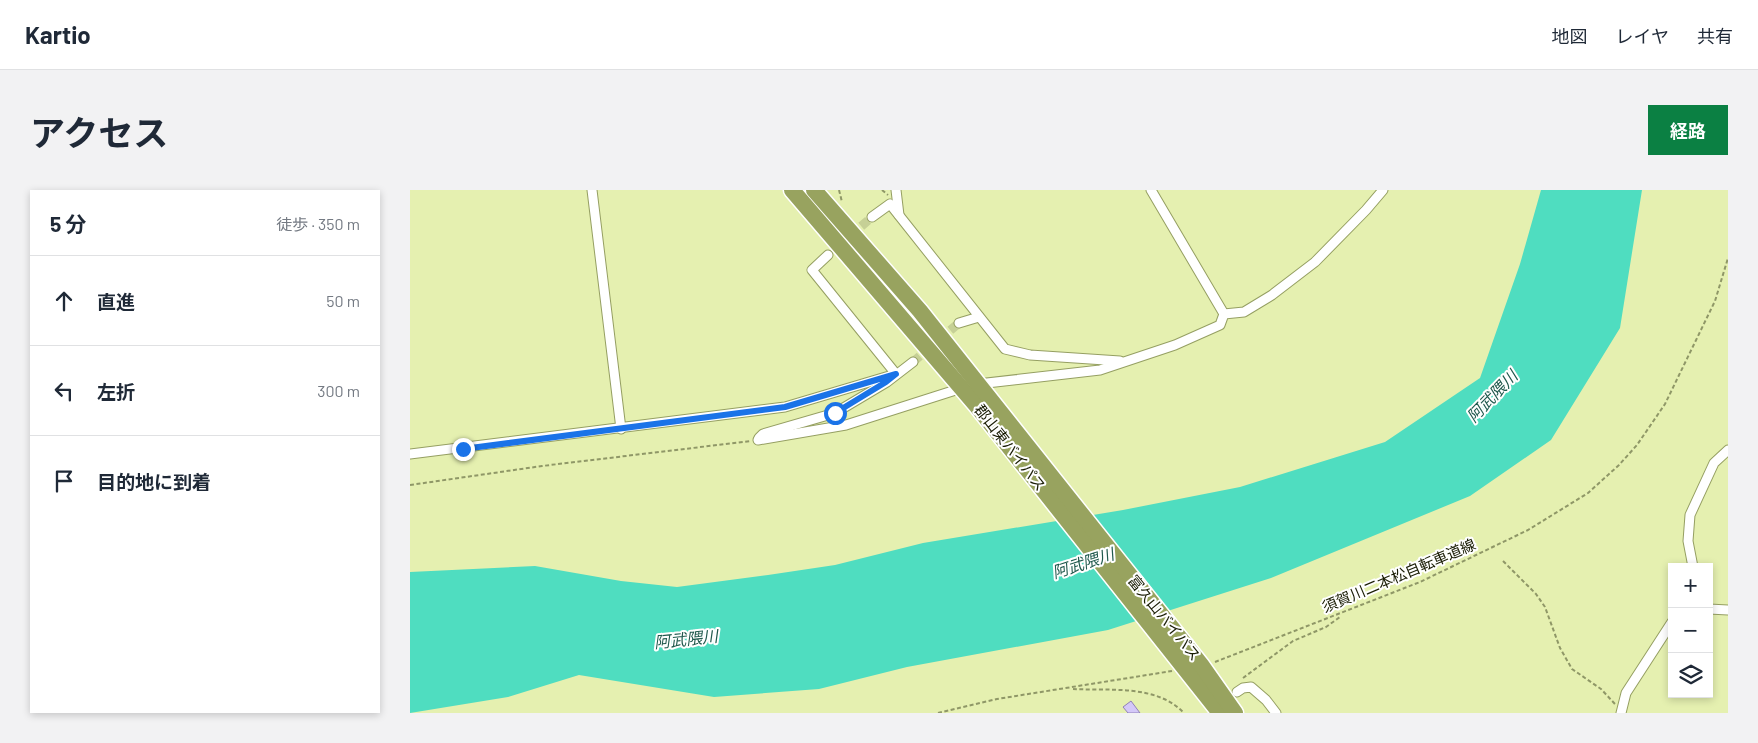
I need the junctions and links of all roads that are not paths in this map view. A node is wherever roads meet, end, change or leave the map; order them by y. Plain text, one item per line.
1 (592, 190) edge
2 (792, 190) edge
3 (814, 190) edge
4 (896, 190) edge
5 (1151, 190) edge
6 (1382, 190) edge
7 (899, 216) junction
8 (872, 217) tunnel mouth
9 (828, 255) dead end
10 (1224, 314) junction
11 (979, 318) junction
12 (958, 322) tunnel mouth
13 (1127, 361) junction
14 (913, 362) tunnel mouth
15 (896, 374) junction
16 (978, 384) junction
17 (962, 388) junction
18 (621, 429) junction
19 (1728, 450) edge
20 (410, 454) edge
21 (1692, 563) edge
22 (1713, 610) edge
23 (1728, 610) edge
24 (1668, 628) edge
25 (1237, 692) dead end
26 (1622, 712) edge
27 (1220, 713) edge
28 (1235, 713) edge
29 (1276, 713) edge

1 - 18 street
2 - 17 highway, 郡山東バイパス
3 - 16 highway, 郡山東バイパス
4 - 7 street
5 - 10 street
6 - 10 street
7 - 8 street
7 - 11 street
9 - 15 street
10 - 13 street
11 - 12 street
11 - 13 street
13 - 16 street
14 - 15 street
15 - 17 street
15 - 18 street
16 - 28 highway, 富久山バイパス
17 - 27 highway, 郡山東バイパス
18 - 20 street
19 - 21 street
22 - 23 street
24 - 26 street
25 - 29 street

